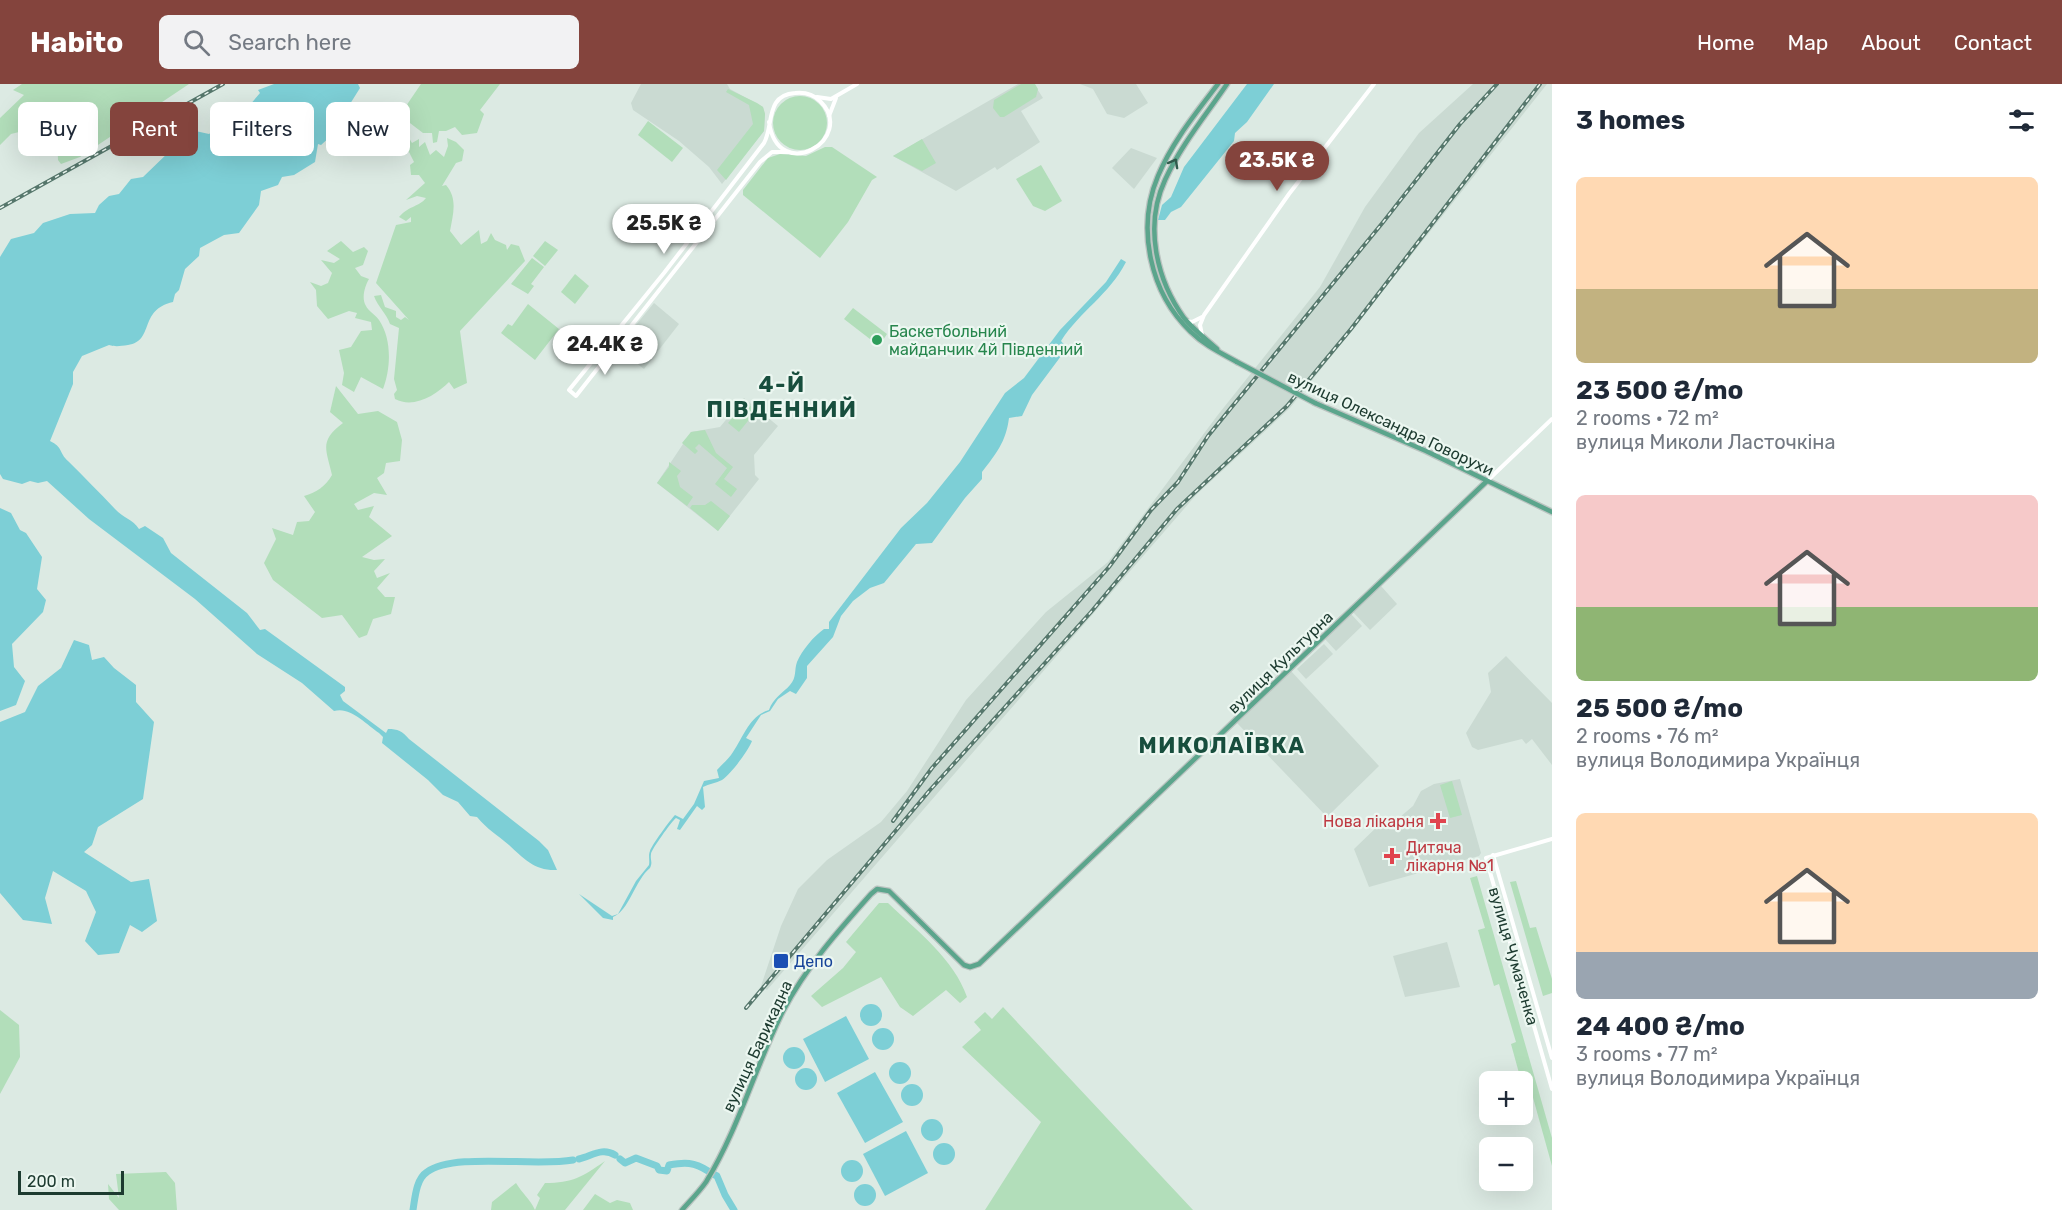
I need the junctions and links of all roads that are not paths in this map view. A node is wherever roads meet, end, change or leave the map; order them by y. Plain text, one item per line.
1 (857, 84) edge
2 (1218, 84) edge
3 (1227, 84) edge
4 (1374, 84) edge
5 (814, 96) junction
6 (836, 97) junction
7 (1195, 115) junction
8 (1202, 120) junction
9 (768, 122) junction
10 (830, 122) junction
11 (788, 152) junction
12 (1203, 316) junction
13 (1185, 319) junction
14 (1204, 338) junction
15 (1222, 354) junction
16 (1552, 419) edge
17 (1487, 481) junction
18 (1552, 512) edge
19 (1552, 839) edge
20 (1493, 855) junction
21 (896, 896) joint
22 (1552, 1058) edge
23 (1552, 1089) edge
24 (682, 1210) edge

1 - 6 street
2 - 7 main road, вулиця Олександра Говорухи
3 - 8 main road, вулиця Олександра Говорухи
4 - 12 street
5 - 6 street
5 - 9 street
5 - 10 street
6 - 10 street
7 - 8 main road
7 - 15 main road, вулиця Олександра Говорухи
13 -> 8 main road, вулиця Олександра Говорухи
9 - 11 street
9 - 11 street
10 - 11 street
12 - 13 street
12 - 14 street
13 - 14 main road, вулиця Олександра Говорухи
14 - 15 main road, вулиця Олександра Говорухи
15 - 17 main road, вулиця Олександра Говорухи, bridge
16 - 17 street, вулиця Культурна
17 - 18 main road, вулиця Олександра Говорухи
17 - 21 main road, вулиця Культурна
19 - 20 street
20 - 22 street, вулиця Чумаченка
20 - 23 street, вулиця Чумаченка
21 - 24 main road, вулиця Барикадна

